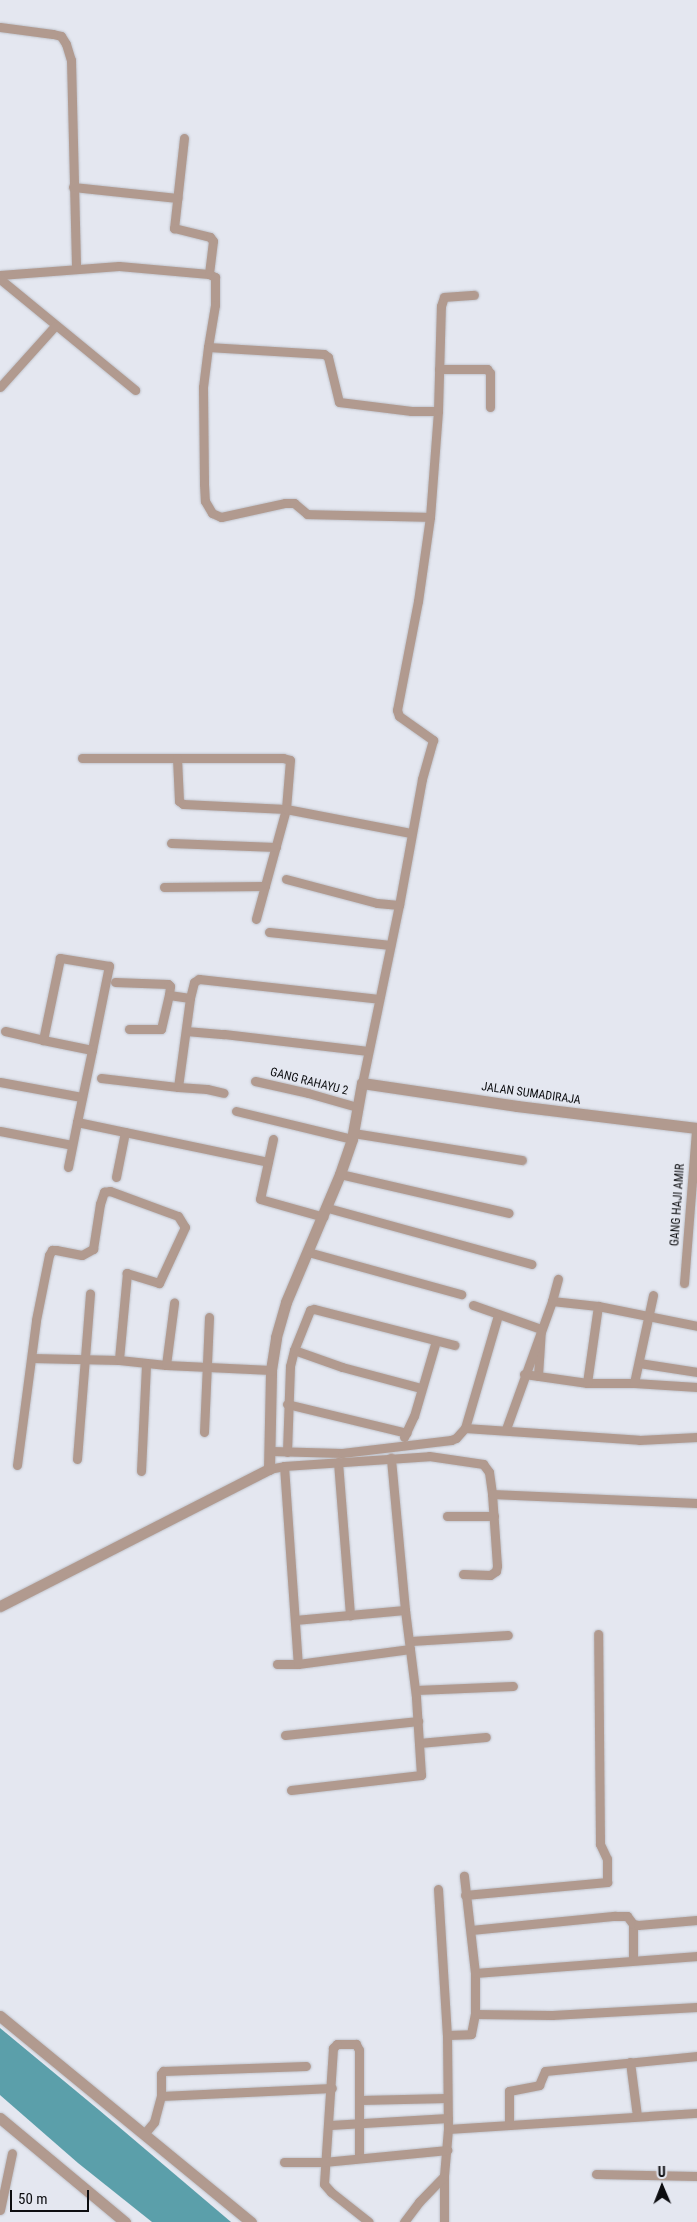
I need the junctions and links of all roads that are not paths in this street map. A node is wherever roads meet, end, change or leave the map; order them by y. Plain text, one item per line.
1 (0, 28) edge
2 (184, 138) dead end
3 (73, 187) junction
4 (178, 198) junction
5 (76, 269) junction
6 (208, 274) junction
7 (0, 275) edge
8 (0, 279) edge
9 (474, 295) dead end
10 (55, 326) junction
11 (208, 347) junction
12 (439, 369) junction
13 (0, 387) edge
14 (135, 390) dead end
15 (490, 407) dead end
16 (438, 411) junction
17 (430, 517) junction
18 (82, 758) dead end
19 (177, 758) junction
20 (286, 809) junction
21 (411, 833) junction
22 (171, 844) dead end
23 (276, 847) junction
24 (286, 879) dead end
25 (265, 886) junction
26 (164, 887) dead end
27 (399, 905) junction
28 (256, 919) dead end
29 (269, 932) dead end
30 (390, 945) junction
31 (115, 982) dead end
32 (169, 994) junction
33 (190, 998) junction
34 (379, 999) junction
35 (129, 1029) dead end
36 (5, 1031) dead end
37 (186, 1032) junction
38 (43, 1040) junction
39 (92, 1050) junction
40 (368, 1051) junction
41 (101, 1078) dead end
42 (255, 1081) dead end
43 (0, 1082) edge
44 (362, 1083) junction
45 (178, 1086) junction
46 (224, 1093) dead end
47 (82, 1097) junction
48 (357, 1107) junction
49 (236, 1111) dead end
50 (77, 1122) junction
51 (696, 1128) edge
52 (0, 1131) edge
53 (125, 1132) junction
54 (352, 1136) junction
55 (273, 1139) dead end
56 (72, 1145) junction
57 (522, 1160) dead end
58 (268, 1162) junction
59 (68, 1167) dead end
60 (340, 1174) junction
61 (116, 1178) dead end
62 (694, 1199) edge
63 (326, 1212) junction
64 (509, 1213) dead end
65 (308, 1252) junction
66 (531, 1264) dead end
67 (558, 1279) dead end
68 (684, 1283) dead end
69 (90, 1294) dead end
70 (460, 1294) dead end
71 (653, 1295) dead end
72 (552, 1301) junction
73 (174, 1302) dead end
74 (473, 1305) dead end
75 (598, 1306) junction
76 (498, 1315) junction
77 (648, 1316) junction
78 (209, 1317) dead end
79 (697, 1326) edge
80 (542, 1329) junction
81 (436, 1341) junction
82 (454, 1345) dead end
83 (294, 1350) junction
84 (32, 1358) junction
85 (85, 1360) junction
86 (119, 1360) junction
87 (146, 1363) junction
88 (639, 1363) junction
89 (166, 1365) junction
90 (208, 1367) junction
91 (271, 1370) junction
92 (697, 1372) edge
93 (524, 1374) junction
94 (538, 1376) junction
95 (587, 1383) junction
96 (634, 1383) junction
97 (697, 1387) edge
98 (422, 1388) junction
99 (287, 1404) junction
100 (465, 1428) junction
101 (506, 1429) junction
102 (204, 1432) dead end
103 (407, 1433) junction
104 (697, 1437) edge
105 (398, 1446) junction
106 (270, 1450) junction
107 (287, 1452) junction
108 (391, 1458) junction
109 (77, 1459) dead end
110 (338, 1462) junction
111 (17, 1464) dead end
112 (284, 1466) junction
113 (269, 1469) junction
114 (140, 1471) dead end
115 (492, 1494) junction
116 (697, 1504) edge
117 (447, 1516) dead end
118 (494, 1516) junction
119 (463, 1574) dead end
120 (0, 1606) edge
121 (405, 1610) junction
122 (350, 1616) junction
123 (295, 1620) junction
124 (598, 1634) dead end
125 (508, 1635) dead end
126 (411, 1645) junction
127 (277, 1664) dead end
128 (298, 1664) junction
129 (513, 1686) dead end
130 (416, 1690) junction
131 (418, 1721) junction
132 (285, 1735) dead end
133 (486, 1737) dead end
134 (419, 1743) junction
135 (292, 1790) dead end
136 (464, 1876) dead end
137 (438, 1889) dead end
138 (465, 1895) junction
139 (697, 1920) edge
140 (633, 1924) junction
141 (471, 1930) junction
142 (697, 1956) edge
143 (633, 1960) junction
144 (475, 1973) junction
145 (697, 2007) edge
146 (475, 2014) junction
147 (0, 2016) edge
148 (447, 2035) junction
149 (697, 2056) edge
150 (630, 2062) junction
151 (306, 2066) dead end
152 (332, 2088) junction
153 (160, 2096) junction
154 (448, 2098) junction
155 (360, 2100) junction
156 (697, 2113) edge
157 (637, 2116) junction
158 (0, 2118) edge
159 (448, 2118) junction
160 (509, 2124) junction
161 (330, 2125) junction
162 (359, 2125) junction
163 (448, 2129) junction
164 (144, 2134) junction
165 (447, 2150) junction
166 (12, 2153) dead end
167 (359, 2158) junction
168 (284, 2162) dead end
169 (324, 2162) junction
170 (596, 2174) dead end
171 (444, 2176) junction
172 (697, 2176) edge
173 (0, 2210) edge
174 (125, 2222) edge
175 (251, 2222) edge
176 (369, 2222) edge
177 (404, 2222) edge
178 (444, 2222) edge

1 - 3 street
2 - 4 street
3 - 4 street
3 - 5 street
4 - 6 street
5 - 6 street
5 - 7 street
6 - 11 street
8 - 10 street
9 - 12 street
10 - 13 street
10 - 14 street
11 - 16 street
11 - 17 street
12 - 15 street
12 - 16 street
16 - 17 street
17 - 21 street
18 - 19 street
19 - 20 street
19 - 20 street
20 - 21 street
20 - 23 street
21 - 27 street
22 - 23 street
23 - 25 street
24 - 27 street
25 - 26 street
25 - 28 street
27 - 30 street
29 - 30 street
30 - 34 street
31 - 32 street
32 - 33 street
32 - 35 street
33 - 34 street
33 - 37 street
34 - 40 street
36 - 38 street
37 - 40 street
37 - 45 street
38 - 39 street
38 - 39 street
39 - 47 street
40 - 44 street
41 - 45 street
42 - 48 street, GANG RAHAYU 2
43 - 47 street
44 - 48 street
44 - 51 street, JALAN SUMADIRAJA
45 - 46 street
47 - 50 street
48 - 54 street
49 - 54 street
50 - 53 street
50 - 56 street
51 - 62 street, GANG HAJI AMIR
52 - 56 street
53 - 58 street
53 - 61 street
54 - 57 street
54 - 60 street
55 - 58 street
56 - 59 street
58 - 63 street
60 - 63 street
60 - 64 street
62 - 68 street, GANG HAJI AMIR
63 - 65 street
63 - 66 street
65 - 70 street
65 - 91 street
67 - 72 street
69 - 85 street
71 - 77 street
72 - 75 street
72 - 80 street
73 - 89 street
74 - 76 street
75 - 77 street
75 - 95 street
76 - 80 street
76 - 100 street
77 - 79 street
77 - 88 street
78 - 90 street
80 - 93 street
80 - 94 street
81 - 82 street
81 - 83 street
81 - 98 street
83 - 98 street
83 - 99 street
84 - 85 street
84 - 86 street
84 - 111 street
85 - 86 street
85 - 109 street
86 - 87 street
87 - 89 street
87 - 114 street
88 - 92 street
88 - 96 street
89 - 90 street
90 - 91 street
90 - 102 street
91 - 106 street
93 - 94 street
93 - 101 street
94 - 95 street
95 - 96 street
96 - 97 street
98 - 103 street
99 - 103 street
99 - 107 street
100 - 101 street
100 - 105 street
101 - 104 street
103 - 105 street
105 - 107 street
106 - 107 street
106 - 113 street
108 - 110 street
108 - 115 street
108 - 121 street
110 - 112 street
110 - 122 street
112 - 113 street
112 - 123 street
113 - 120 street
115 - 116 street
115 - 118 street
117 - 118 street
118 - 119 street
121 - 122 street
121 - 126 street
122 - 123 street
123 - 128 street
124 - 138 street
125 - 126 street
126 - 128 street
126 - 130 street
127 - 128 street
129 - 130 street
130 - 131 street
131 - 132 street
131 - 134 street
133 - 134 street
134 - 135 street
136 - 138 street
137 - 148 street
138 - 141 street
139 - 140 street
140 - 141 street
140 - 143 street
141 - 144 street
142 - 143 street
143 - 144 street
144 - 146 street
145 - 146 street
146 - 148 street
147 - 164 street
148 - 154 street
149 - 150 street
150 - 157 street
150 - 160 street
151 - 153 street
152 - 153 street
152 - 155 street
152 - 161 street
153 - 164 street
154 - 155 street
154 - 159 street
155 - 162 street
156 - 157 street
157 - 160 street
158 - 174 street
159 - 162 street
159 - 163 street
160 - 163 street
161 - 162 street
161 - 169 street
162 - 167 street
163 - 165 street
164 - 175 street
165 - 167 street
165 - 171 street
166 - 173 street
167 - 169 street
168 - 169 street
169 - 176 street
170 - 172 street
171 - 177 street
171 - 178 street

